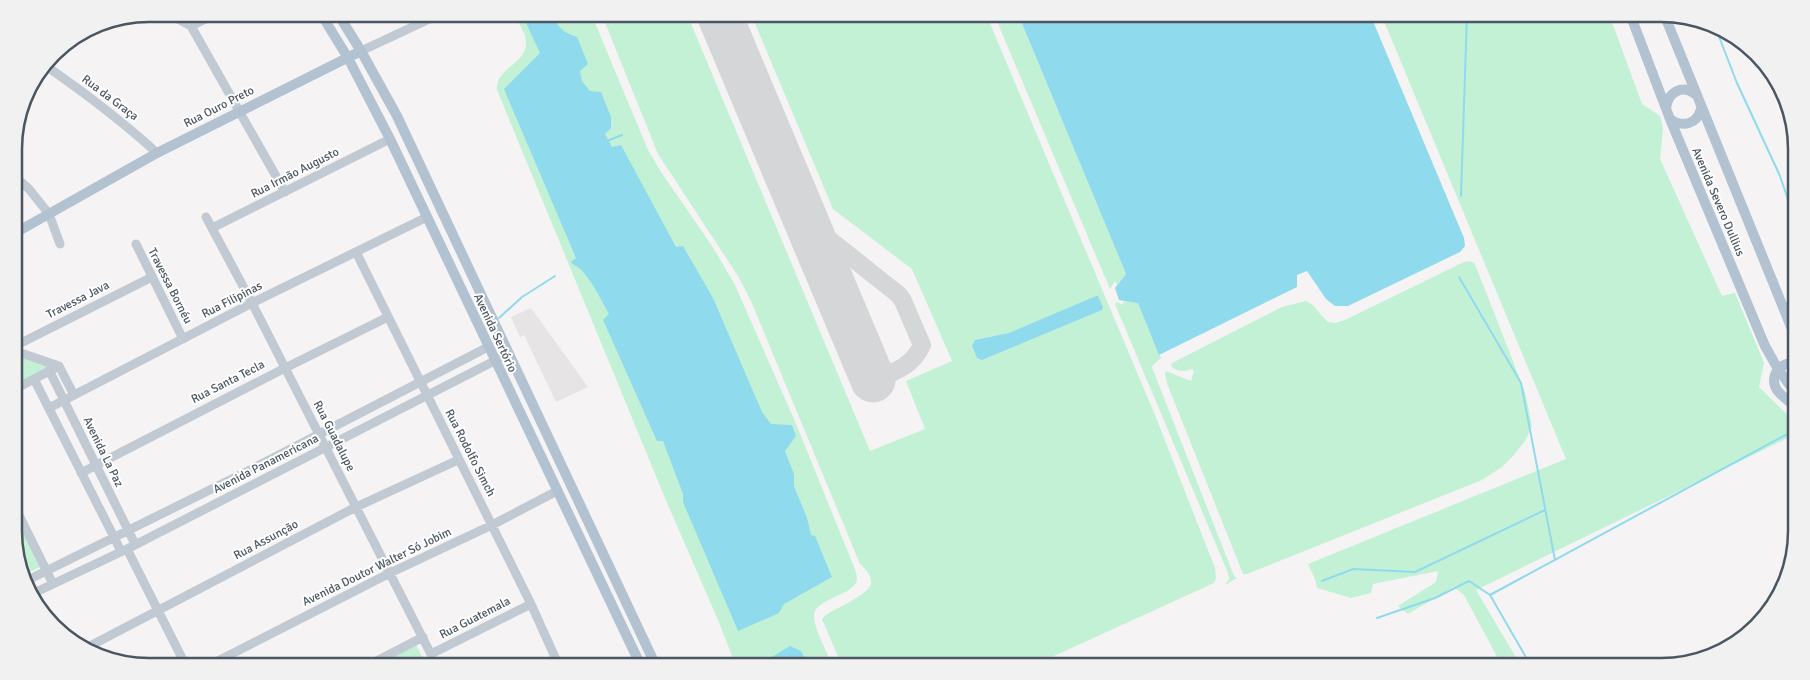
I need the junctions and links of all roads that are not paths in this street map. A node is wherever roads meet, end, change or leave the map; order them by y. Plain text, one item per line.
1 (184, 22) edge
2 (191, 22) edge
3 (199, 22) edge
4 (326, 22) edge
5 (343, 22) edge
6 (423, 22) edge
7 (1633, 22) edge
8 (1667, 23) edge
9 (191, 26) junction
10 (361, 51) junction
11 (348, 58) junction
12 (51, 70) edge
13 (1695, 94) junction
14 (1666, 108) junction
15 (1701, 109) junction
16 (240, 111) junction
17 (1670, 119) junction
18 (390, 139) junction
19 (157, 153) junction
20 (23, 184) edge
21 (285, 192) junction
22 (49, 214) junction
23 (206, 217) dead end
24 (427, 217) junction
25 (23, 228) edge
26 (212, 228) junction
27 (60, 244) dead end
28 (136, 244) dead end
29 (356, 252) junction
30 (152, 277) junction
31 (252, 303) junction
32 (388, 317) junction
33 (1788, 320) edge
34 (183, 339) junction
35 (22, 342) edge
36 (488, 347) junction
37 (22, 354) edge
38 (508, 354) junction
39 (495, 361) junction
40 (1788, 363) edge
41 (59, 366) junction
42 (285, 368) junction
43 (1778, 369) junction
44 (49, 370) junction
45 (34, 379) junction
46 (420, 383) junction
47 (1788, 383) edge
48 (22, 385) edge
49 (74, 395) junction
50 (427, 396) junction
51 (64, 400) junction
52 (1788, 400) edge
53 (49, 408) junction
54 (319, 435) junction
55 (325, 447) junction
56 (458, 460) junction
57 (96, 465) junction
58 (80, 473) junction
59 (557, 491) junction
60 (356, 507) junction
61 (22, 521) edge
62 (492, 525) junction
63 (128, 531) junction
64 (113, 538) junction
65 (127, 548) junction
66 (46, 570) junction
67 (390, 573) junction
68 (32, 578) edge
69 (53, 584) junction
70 (38, 591) edge
71 (531, 604) junction
72 (158, 611) junction
73 (423, 638) junction
74 (93, 644) edge
75 (431, 654) junction
76 (182, 658) edge
77 (224, 658) edge
78 (383, 658) edge
79 (433, 658) edge
80 (555, 658) edge
81 (637, 658) edge
82 (652, 658) edge

1 - 9 street
2 - 9 street
3 - 9 street
4 - 11 main road, Avenida Sertório
5 - 10 main road, Avenida Sertório
6 - 10 street, Rua Ouro Preto
7 - 14 main road, Avenida Severo Dullius
8 - 13 main road, Avenida Severo Dullius
9 - 16 street
10 - 11 main road, Rua Ouro Preto
10 - 38 main road, Avenida Sertório
11 - 16 main road, Rua Ouro Preto
11 - 18 main road, Avenida Sertório
12 - 19 street, Rua da Graça
13 - 14 main road
13 - 15 main road, Avenida Severo Dullius
14 - 17 main road, Avenida Severo Dullius
15 - 17 main road
15 - 33 main road, Avenida Severo Dullius
16 - 19 main road, Rua Ouro Preto
16 - 21 street
17 - 43 main road, Avenida Severo Dullius
18 - 21 street, Rua Irmão Augusto
18 - 24 main road, Avenida Sertório
19 - 22 main road, Rua Ouro Preto
20 - 22 street
21 - 26 street, Rua Irmão Augusto
22 - 25 main road, Rua Ouro Preto
22 - 27 street
23 - 26 street, Rua Guadalupe
24 - 29 street, Rua Filipinas
24 - 36 main road, Avenida Sertório
26 - 31 street, Rua Guadalupe
28 - 30 street, Travessa Bornéu
29 - 31 street, Rua Filipinas
29 - 32 street, Rua Rodolfo Simch
30 - 34 street, Travessa Bornéu
30 - 35 street, Travessa Java
31 - 34 street, Rua Filipinas
31 - 42 street, Rua Guadalupe
32 - 42 street, Rua Santa Tecla
32 - 46 street, Rua Rodolfo Simch
34 - 49 street, Rua Filipinas
36 - 39 main road, Avenida Sertório
36 - 46 street, Avenida Panamericana
37 - 41 street
38 - 39 street, Avenida Panamericana
38 - 82 main road, Avenida Sertório
39 - 50 street, Avenida Panamericana
39 - 59 main road, Avenida Sertório
40 - 43 main road
41 - 44 street
41 - 49 street
42 - 54 street, Rua Guadalupe
42 - 57 street, Rua Santa Tecla
43 - 47 main road, Avenida Severo Dullius
43 - 52 main road
44 - 45 street
44 - 51 street, Avenida La Paz
45 - 48 street
45 - 53 street, Avenida La Paz
46 - 50 street, Rua Rodolfo Simch
46 - 54 street, Avenida Panamericana
49 - 51 street, Rua Filipinas
50 - 55 street, Avenida Panamericana
50 - 56 street, Rua Rodolfo Simch
51 - 53 street, Rua Filipinas
51 - 57 street, Avenida La Paz
53 - 58 street, Avenida La Paz
54 - 55 street, Rua Guadalupe
54 - 63 street, Avenida Panamericana
55 - 60 street, Rua Guadalupe
55 - 65 street, Avenida Panamericana
56 - 60 street, Rua Assunção
56 - 62 street, Rua Rodolfo Simch
57 - 58 street, Rua Santa Tecla
57 - 63 street, Avenida La Paz
58 - 64 street, Avenida La Paz
59 - 62 street, Avenida Doutor Walter Só Jobim
59 - 81 main road, Avenida Sertório
60 - 67 street, Rua Guadalupe
60 - 72 street, Rua Assunção
61 - 66 street
62 - 67 street, Avenida Doutor Walter Só Jobim
62 - 71 street, Rua Rodolfo Simch
63 - 64 street, Avenida Panamericana
63 - 65 street, Avenida La Paz
64 - 65 street, Avenida La Paz
64 - 66 street, Avenida Panamericana
65 - 69 street, Avenida Panamericana
65 - 72 street, Avenida La Paz
66 - 68 street, Avenida Panamericana
66 - 69 street
67 - 73 street, Rua Guadalupe
67 - 77 street, Avenida Doutor Walter Só Jobim
69 - 70 street, Avenida Panamericana
71 - 75 street, Rua Guatemala
71 - 80 street, Rua Rodolfo Simch
72 - 74 street, Rua Assunção
72 - 76 street, Avenida La Paz
73 - 75 street, Rua Guadalupe
73 - 78 street
75 - 79 street, Rua Guadalupe

